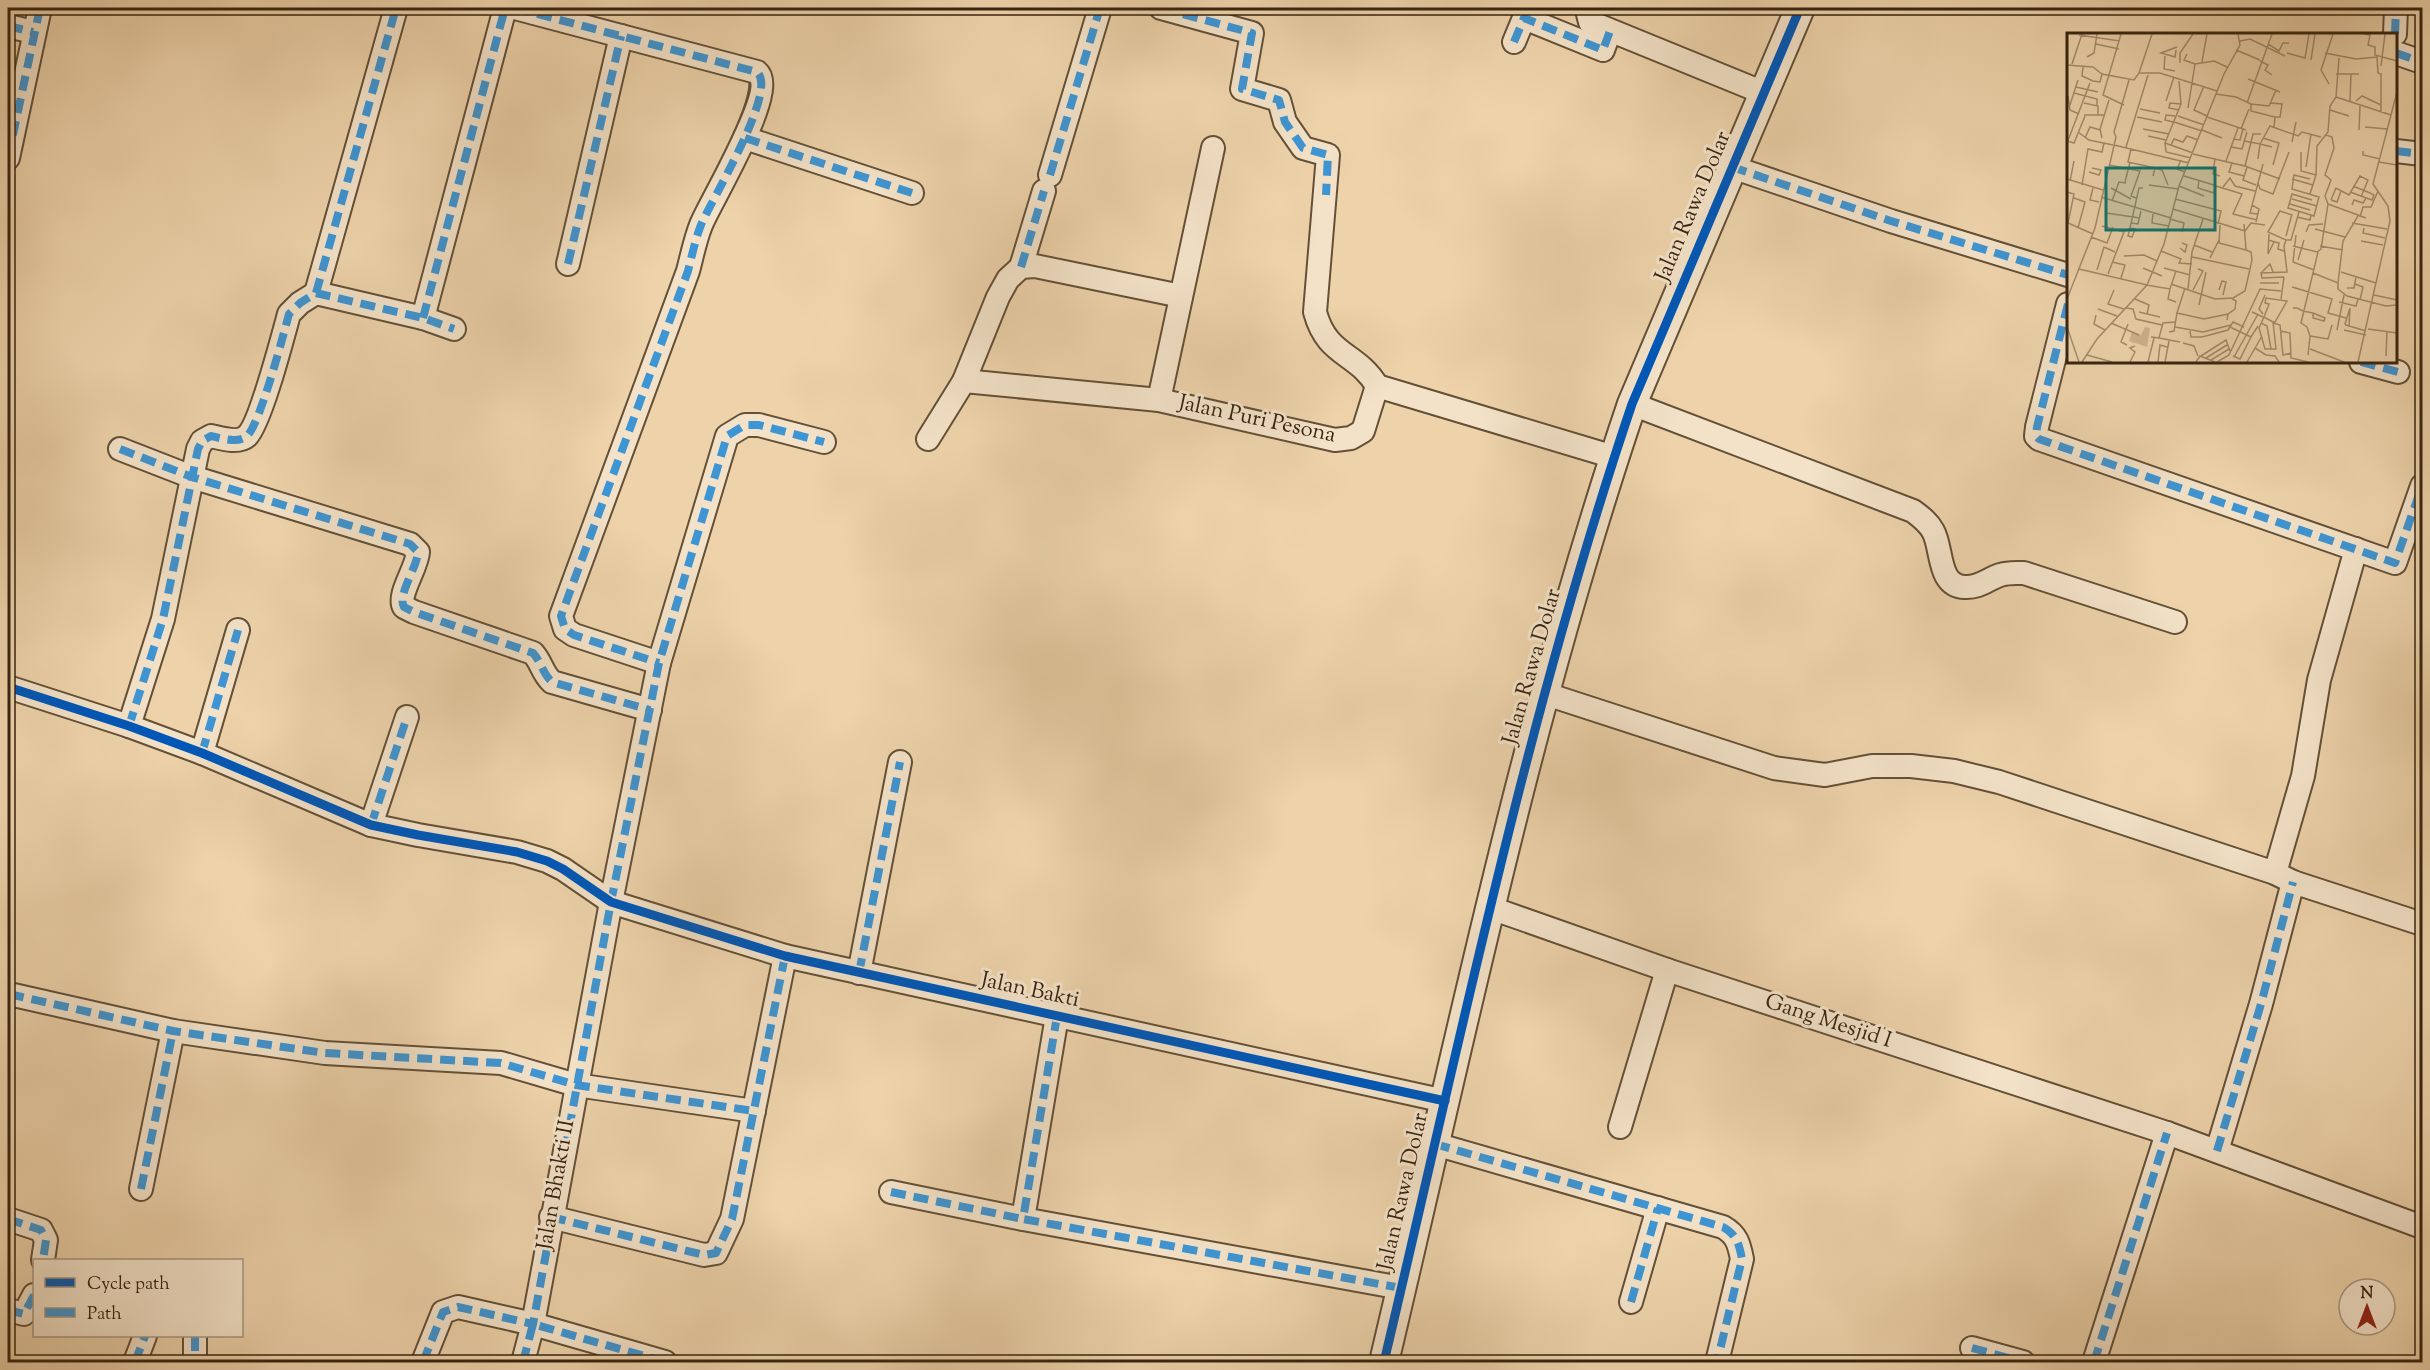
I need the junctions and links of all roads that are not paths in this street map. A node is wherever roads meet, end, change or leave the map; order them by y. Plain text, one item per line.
1 (40, 8) edge
2 (396, 8) edge
3 (505, 8) edge
4 (515, 8) edge
5 (1100, 8) edge
6 (1161, 8) edge
7 (1589, 8) edge
8 (1800, 8) edge
9 (2397, 8) edge
10 (8, 26) edge
11 (1610, 31) junction
12 (33, 32) junction
13 (2396, 33) edge
14 (621, 36) junction
15 (1514, 42) dead end
16 (2397, 53) edge
17 (2422, 62) edge
18 (1764, 93) junction
19 (745, 138) junction
20 (1213, 148) dead end
21 (2397, 151) edge
22 (2422, 154) edge
23 (8, 158) edge
24 (1732, 167) junction
25 (912, 193) dead end
26 (568, 264) dead end
27 (1021, 267) junction
28 (2067, 274) edge
29 (316, 293) junction
30 (1181, 296) junction
31 (2067, 308) edge
32 (423, 318) junction
33 (454, 329) dead end
34 (2365, 363) edge
35 (2398, 372) dead end
36 (964, 381) junction
37 (1377, 386) junction
38 (1159, 400) junction
39 (1632, 404) junction
40 (928, 440) dead end
41 (824, 442) dead end
42 (120, 449) dead end
43 (1614, 457) junction
44 (192, 477) junction
45 (2422, 486) edge
46 (2356, 549) junction
47 (2175, 622) dead end
48 (238, 630) dead end
49 (659, 663) junction
50 (8, 687) edge
51 (1543, 693) junction
52 (650, 710) junction
53 (407, 717) dead end
54 (129, 726) junction
55 (202, 753) junction
56 (900, 762) dead end
57 (371, 825) junction
58 (2284, 877) junction
59 (611, 902) junction
60 (1491, 908) junction
61 (2422, 924) edge
62 (785, 956) junction
63 (1667, 970) junction
64 (859, 973) junction
65 (9, 994) dead end
66 (1057, 1016) junction
67 (173, 1031) junction
68 (576, 1085) junction
69 (1445, 1101) junction
70 (754, 1111) junction
71 (1620, 1127) dead end
72 (2167, 1132) junction
73 (1435, 1144) junction
74 (2217, 1151) junction
75 (141, 1189) dead end
76 (891, 1192) dead end
77 (1658, 1208) junction
78 (551, 1216) junction
79 (8, 1219) edge
80 (1023, 1219) junction
81 (2422, 1227) edge
82 (43, 1259) edge
83 (1401, 1288) junction
84 (33, 1297) edge
85 (1631, 1302) dead end
86 (8, 1310) edge
87 (533, 1324) junction
88 (144, 1337) edge
89 (195, 1337) edge
90 (1972, 1348) dead end
91 (636, 1359) edge
92 (135, 1362) edge
93 (195, 1362) edge
94 (423, 1362) edge
95 (523, 1362) edge
96 (665, 1362) edge
97 (1384, 1362) edge
98 (1717, 1362) edge
99 (2023, 1362) edge
100 (2094, 1362) edge

1 - 12 street
2 - 29 street
3 - 32 street
4 - 14 street
5 - 27 street
6 - 37 street
7 - 11 street
8 - 18 street, Jalan Rawa Dolar
9 - 13 street
10 - 12 street
11 - 15 street
11 - 18 street
12 - 23 street
14 - 19 street
14 - 26 street
16 - 17 street
18 - 24 street, Jalan Rawa Dolar
19 - 25 street
19 - 49 street
20 - 30 street
21 - 22 street
24 - 28 street
24 - 39 street, Jalan Rawa Dolar
27 - 30 street
27 - 36 street
29 - 32 street
29 - 44 street
30 - 38 street
31 - 46 street
32 - 33 street
34 - 35 street
36 - 38 street, Jalan Puri Pesona
36 - 40 street
37 - 38 street, Jalan Puri Pesona
37 - 43 street
39 - 43 street, Jalan Rawa Dolar
39 - 47 street
41 - 49 street, Jalan Bhakti II
42 - 44 street
43 - 51 street, Jalan Rawa Dolar
44 - 52 street
44 - 54 street
45 - 46 street
46 - 58 street
48 - 55 street
49 - 52 street, Jalan Bhakti II
50 - 54 street, Jalan Bakti
51 - 58 street
51 - 60 street, Jalan Rawa Dolar
52 - 59 street, Jalan Bhakti II
53 - 57 street
54 - 55 street, Jalan Bakti
55 - 57 street, Jalan Bakti
56 - 64 street
57 - 59 street, Jalan Bakti
58 - 61 street
58 - 74 street
59 - 62 street, Jalan Bakti
59 - 68 street, Jalan Bhakti II
60 - 63 street, Gang Mesjid I
60 - 69 street, Jalan Rawa Dolar
62 - 64 street, Jalan Bakti
62 - 70 street
63 - 71 street
63 - 72 street, Gang Mesjid I
64 - 66 street, Jalan Bakti
65 - 67 street
66 - 69 street, Jalan Bakti
66 - 80 street
67 - 68 street
67 - 75 street
68 - 70 street
68 - 78 street, Jalan Bhakti II
69 - 73 street, Jalan Rawa Dolar
70 - 78 street
72 - 74 street, Gang Mesjid I
72 - 100 street
73 - 77 street
73 - 83 street, Jalan Rawa Dolar
74 - 81 street, Gang Mesjid I
76 - 80 street
77 - 85 street
77 - 98 street
78 - 87 street, Jalan Bhakti II
79 - 82 street
80 - 83 street
83 - 97 street, Jalan Rawa Dolar
84 - 86 street
87 - 91 street
87 - 94 street
87 - 95 street, Jalan Bhakti II
88 - 92 street
89 - 93 street
90 - 99 street
91 - 96 street

